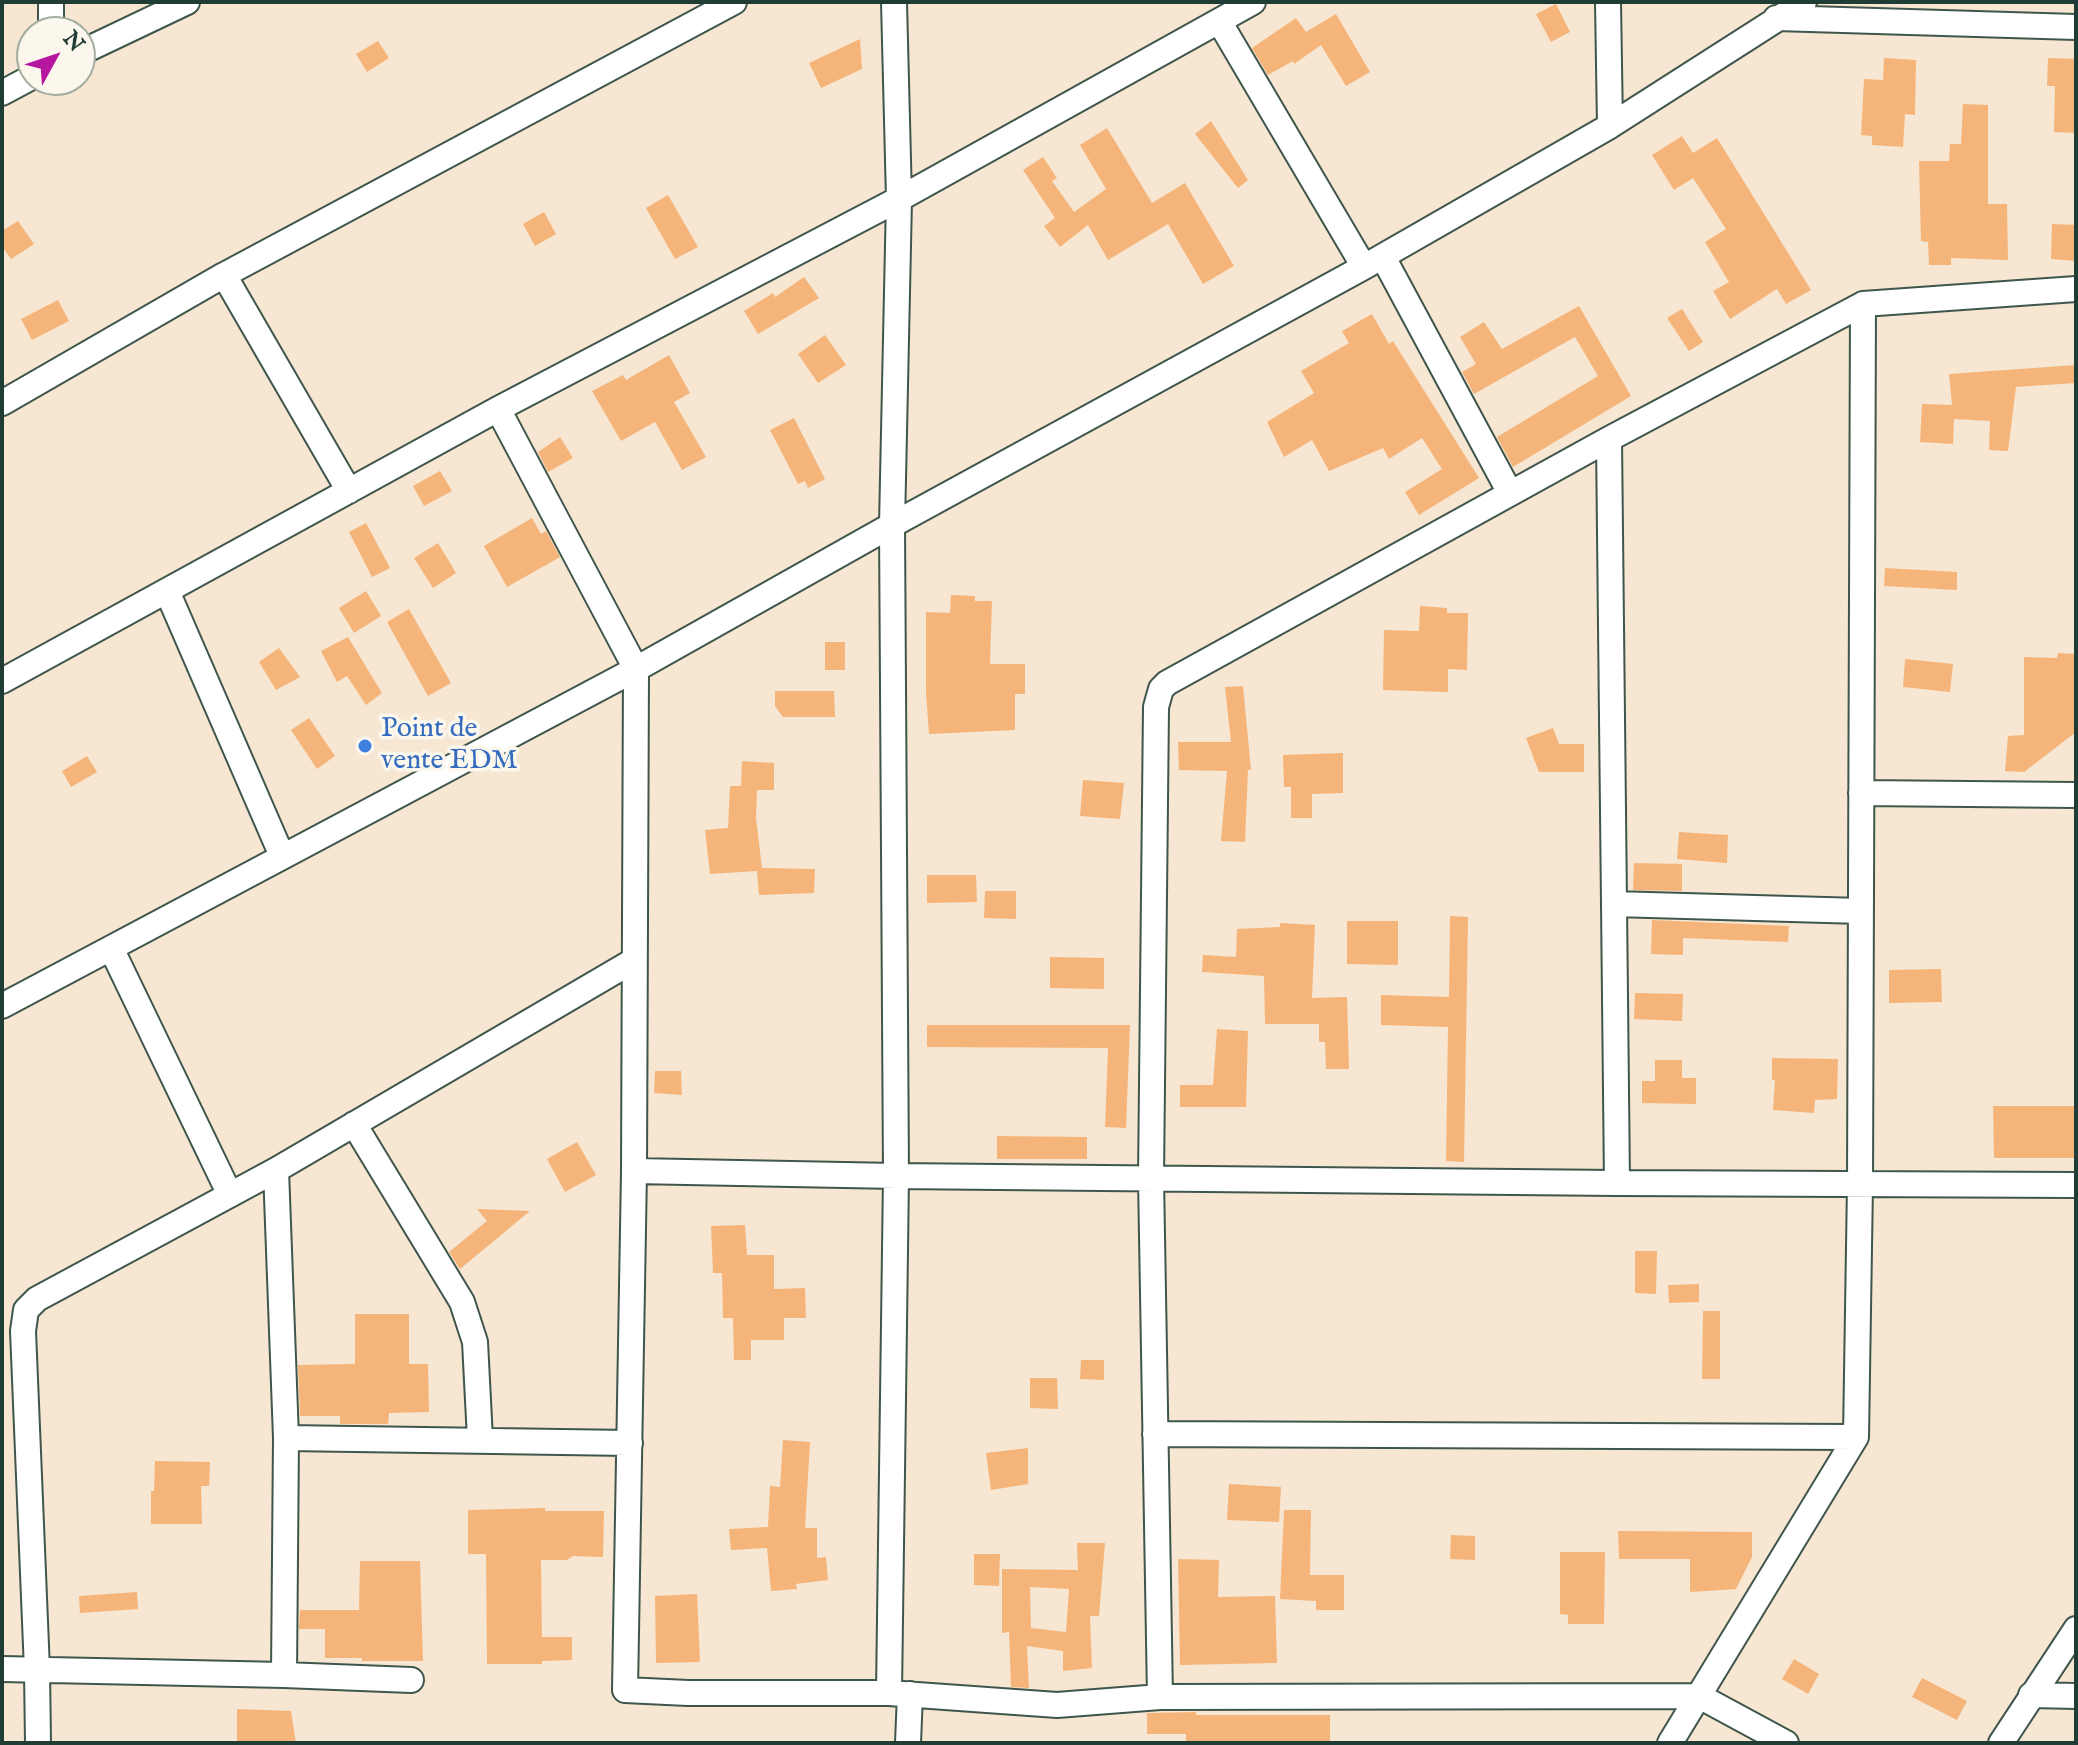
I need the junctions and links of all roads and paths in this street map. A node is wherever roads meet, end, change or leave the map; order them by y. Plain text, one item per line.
1 (187, 2) edge
2 (734, 2) edge
3 (894, 2) edge
4 (1253, 2) edge
5 (1608, 2) edge
6 (1804, 2) edge
7 (1776, 18) junction
8 (1219, 21) junction
9 (2076, 27) edge
10 (96, 45) edge
11 (1610, 126) junction
12 (899, 199) junction
13 (1374, 262) junction
14 (224, 275) junction
15 (2076, 289) edge
16 (1863, 304) junction
17 (2, 403) edge
18 (498, 409) junction
19 (1609, 439) junction
20 (349, 491) junction
21 (1510, 493) junction
22 (892, 525) junction
23 (167, 591) junction
24 (636, 669) junction
25 (2, 681) edge
26 (1861, 793) junction
27 (2076, 795) edge
28 (282, 856) junction
29 (1614, 904) junction
30 (1861, 911) junction
31 (111, 948) junction
32 (633, 961) junction
33 (2, 1006) edge
34 (354, 1124) junction
35 (276, 1170) junction
36 (634, 1171) junction
37 (896, 1176) junction
38 (1151, 1178) junction
39 (1617, 1183) junction
40 (1860, 1184) junction
41 (2076, 1185) edge
42 (230, 1195) junction
43 (1155, 1434) junction
44 (1856, 1437) junction
45 (286, 1438) junction
46 (480, 1439) junction
47 (630, 1443) junction
48 (2076, 1629) edge
49 (2, 1669) edge
50 (37, 1670) junction
51 (284, 1675) junction
52 (411, 1680) dead end
53 (900, 1693) junction
54 (2031, 1695) junction
55 (1699, 1696) junction
56 (2076, 1696) edge
57 (1160, 1697) junction
58 (38, 1743) edge
59 (908, 1743) edge
60 (1670, 1743) edge
61 (1786, 1743) edge
62 (2001, 1743) edge

1 - 10 street
2 - 14 street
3 - 12 street
4 - 8 street
5 - 11 street
6 - 7 street
7 - 9 street
7 - 11 street
8 - 12 street
8 - 13 street
11 - 13 street
12 - 18 street
12 - 22 street
13 - 21 street
13 - 22 street
14 - 17 street
14 - 20 street
15 - 16 street
16 - 19 street
16 - 26 street
18 - 20 street
18 - 24 street
19 - 21 street
19 - 29 street
20 - 23 street
21 - 38 street
22 - 24 street
22 - 37 street
23 - 25 street
23 - 28 street
24 - 28 street
24 - 32 street
26 - 27 street
26 - 30 street
28 - 31 street
29 - 30 street
29 - 39 street
30 - 40 street
31 - 33 street
31 - 42 street
32 - 34 street
32 - 36 street
34 - 35 street
34 - 46 street
35 - 42 street
35 - 45 street
36 - 37 street
36 - 47 street
37 - 38 street
37 - 53 street
38 - 39 street
38 - 43 street
39 - 40 street
40 - 41 street
40 - 44 street
42 - 50 street
43 - 44 street
43 - 57 street
44 - 55 street
45 - 46 street
45 - 51 street
46 - 47 street
47 - 53 street
48 - 54 street
49 - 50 street
50 - 51 street
50 - 58 street
51 - 52 street
53 - 57 street
53 - 59 street
54 - 56 street
54 - 62 street
55 - 57 street
55 - 60 street
55 - 61 street

